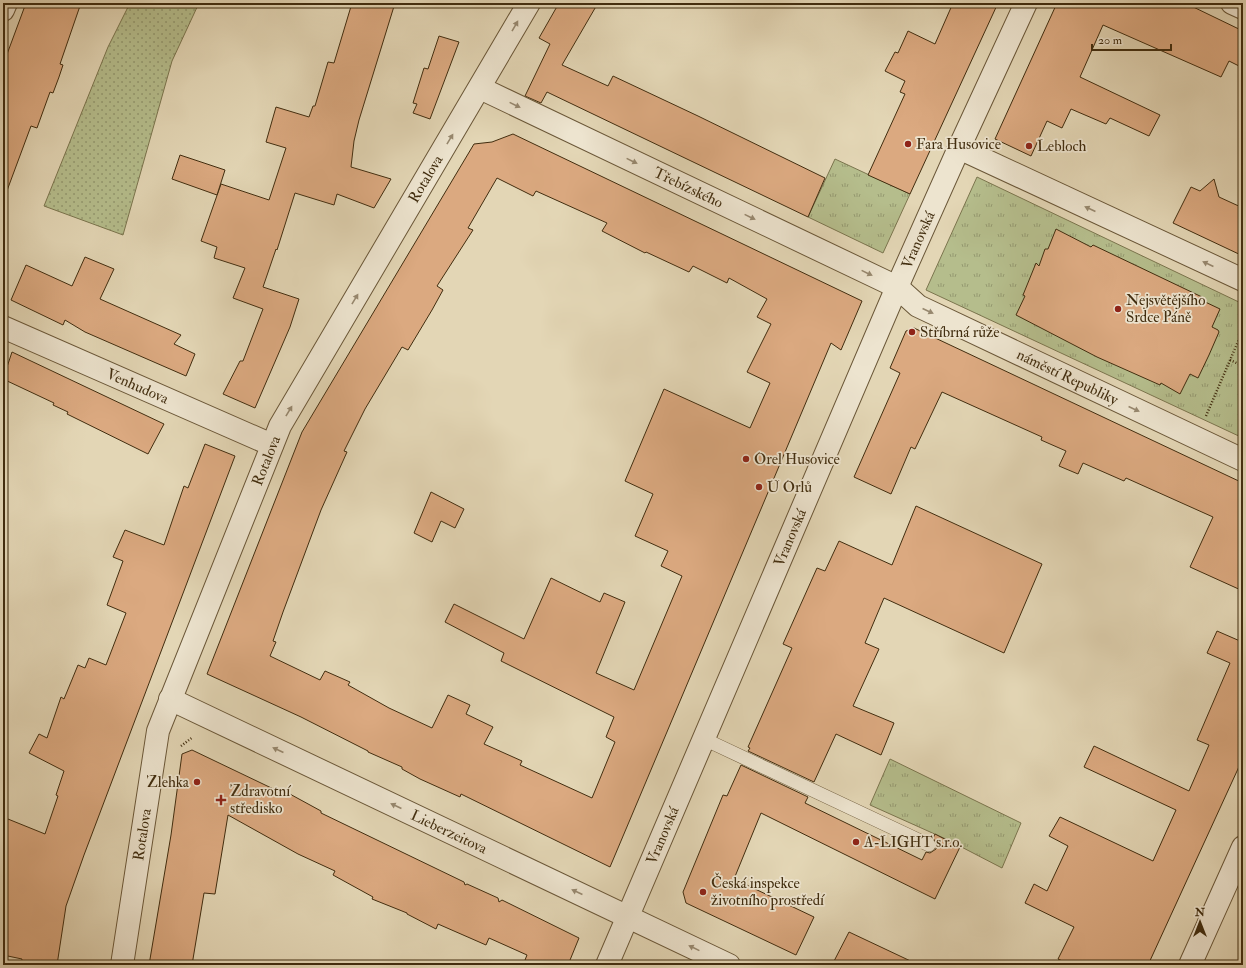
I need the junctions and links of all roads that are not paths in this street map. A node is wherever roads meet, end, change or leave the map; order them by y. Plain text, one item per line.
1 (6, 3) edge
2 (529, 3) edge
3 (1026, 3) edge
4 (1232, 3) edge
5 (1243, 8) edge
6 (3, 10) edge
7 (480, 88) junction
8 (958, 148) junction
9 (1243, 280) edge
10 (898, 287) junction
11 (3, 327) edge
12 (272, 445) junction
13 (1243, 460) edge
14 (170, 699) junction
15 (704, 739) junction
16 (929, 845) dead end
17 (1243, 846) edge
18 (628, 916) junction
19 (122, 965) edge
20 (607, 965) edge
21 (729, 965) edge
22 (1190, 965) edge

1 - 6 street
7 -> 2 street, Rotalova
3 - 8 street, Vranovská
4 - 5 street
7 -> 10 street, Třebízského
12 -> 7 street, Rotalova
9 -> 8 street
8 - 10 street, Vranovská
10 -> 13 street, náměstí Republiky
10 - 15 street, Vranovská
11 - 12 street, Venhudova
12 - 14 street, Rotalova
18 -> 14 street, Lieberzeitova
14 - 19 street, Rotalova
15 - 16 lane
15 - 18 street, Vranovská
17 - 22 street
18 - 20 street, Vranovská
21 -> 18 street, Lieberzeitova

